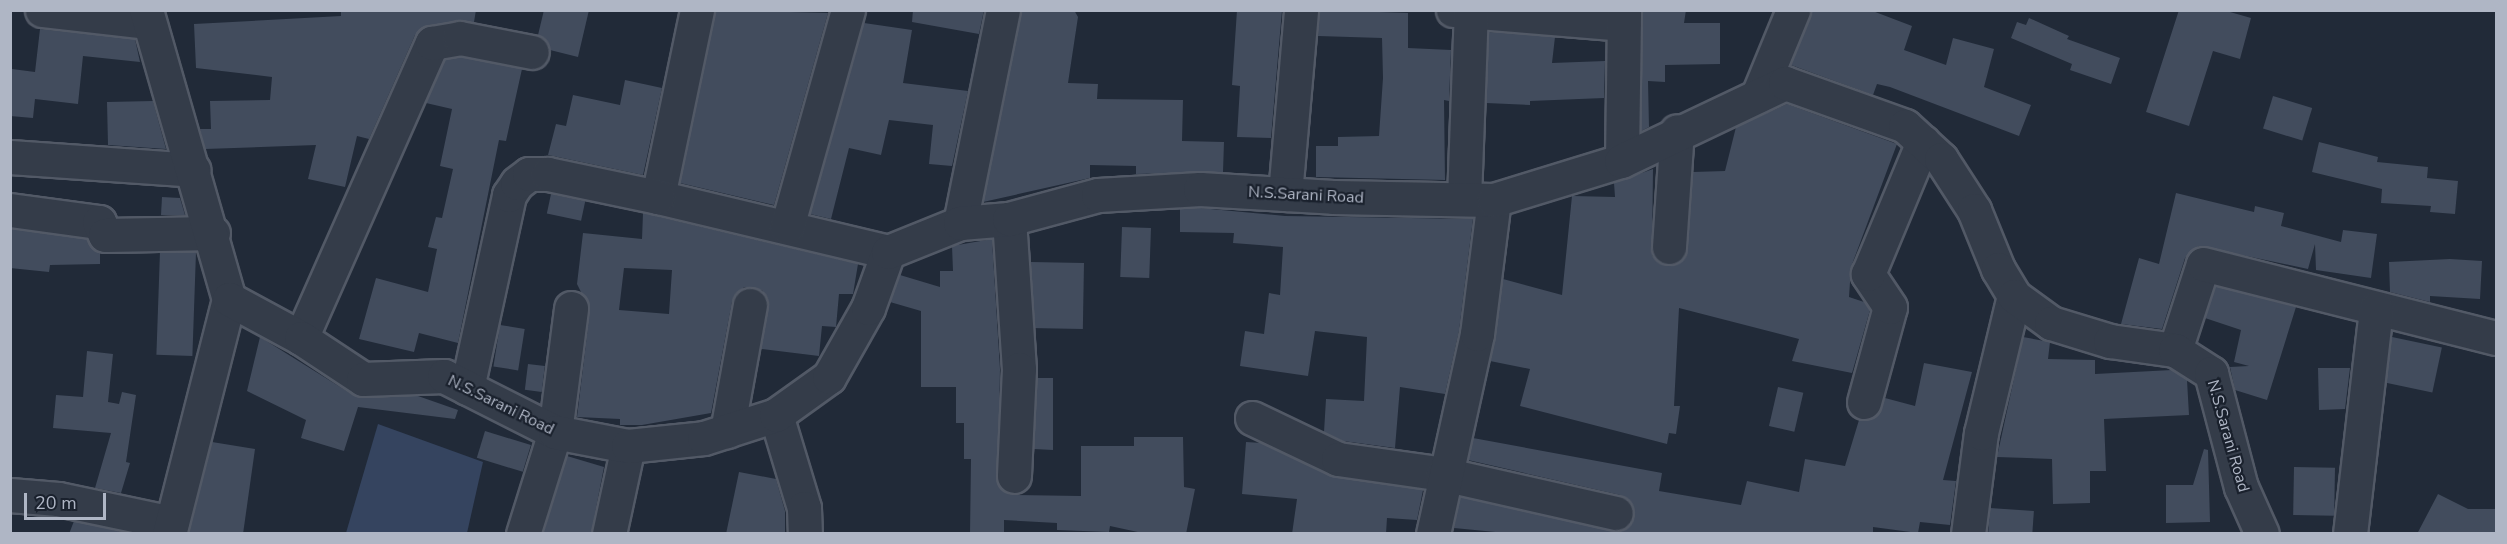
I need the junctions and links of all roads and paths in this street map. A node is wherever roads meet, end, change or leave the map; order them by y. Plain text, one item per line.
1 (42, 10) edge
2 (697, 10) edge
3 (848, 10) edge
4 (1003, 10) edge
5 (1301, 10) edge
6 (1793, 10) edge
7 (1465, 11) edge
8 (146, 16) edge
9 (1624, 17) edge
10 (532, 52) dead end
11 (1758, 95) junction
12 (1677, 132) junction
13 (1923, 142) junction
14 (10, 157) edge
15 (1622, 159) junction
16 (194, 170) junction
17 (1285, 194) junction
18 (658, 198) junction
19 (1479, 200) junction
20 (10, 210) edge
21 (1009, 219) junction
22 (960, 223) junction
23 (787, 227) junction
24 (213, 233) junction
25 (1669, 248) dead end
26 (888, 252) junction
27 (2014, 296) junction
28 (229, 299) junction
29 (750, 305) dead end
30 (571, 308) dead end
31 (2376, 308) junction
32 (301, 338) junction
33 (2496, 338) edge
34 (2175, 350) junction
35 (467, 388) junction
36 (1864, 402) dead end
37 (776, 415) junction
38 (1252, 418) dead end
39 (727, 431) junction
40 (555, 432) junction
41 (628, 446) junction
42 (1443, 474) junction
43 (1014, 476) dead end
44 (10, 495) edge
45 (1616, 513) dead end
46 (170, 528) edge
47 (523, 534) edge
48 (609, 534) edge
49 (805, 534) edge
50 (1433, 534) edge
51 (1968, 534) edge
52 (2262, 534) edge
53 (2350, 534) edge

1 - 8 street
2 - 18 street
3 - 23 street
4 - 22 street
5 - 17 street
6 - 11 street
7 - 9 street
7 - 19 street
8 - 16 street
9 - 15 street
10 - 32 street
11 - 12 street, N.S.Sarani Road
11 - 13 street, N.S.Sarani Road
12 - 15 street, N.S.Sarani Road
12 - 25 street
13 - 27 street, N.S.Sarani Road
13 - 36 street
14 - 16 street
15 - 19 street, N.S.Sarani Road
16 - 24 street
17 - 19 street, N.S.Sarani Road
17 - 21 street, N.S.Sarani Road
18 - 23 street
18 - 35 street
19 - 42 street
20 - 24 street
21 - 22 street, N.S.Sarani Road
21 - 43 street
22 - 26 street, N.S.Sarani Road
23 - 26 street
24 - 28 street
26 - 37 street, N.S.Sarani Road
27 - 34 street, N.S.Sarani Road
27 - 51 street
28 - 32 street, N.S.Sarani Road
28 - 46 street
29 - 39 street
30 - 40 street
31 - 33 street
31 - 34 street
31 - 53 street
32 - 35 street, N.S.Sarani Road
34 - 52 street, N.S.Sarani Road
35 - 40 street, N.S.Sarani Road
37 - 39 street, N.S.Sarani Road
37 - 49 street
38 - 42 street
39 - 41 street, N.S.Sarani Road
40 - 41 street, N.S.Sarani Road
40 - 47 street
41 - 48 street
42 - 45 street
42 - 50 street
44 - 46 street

